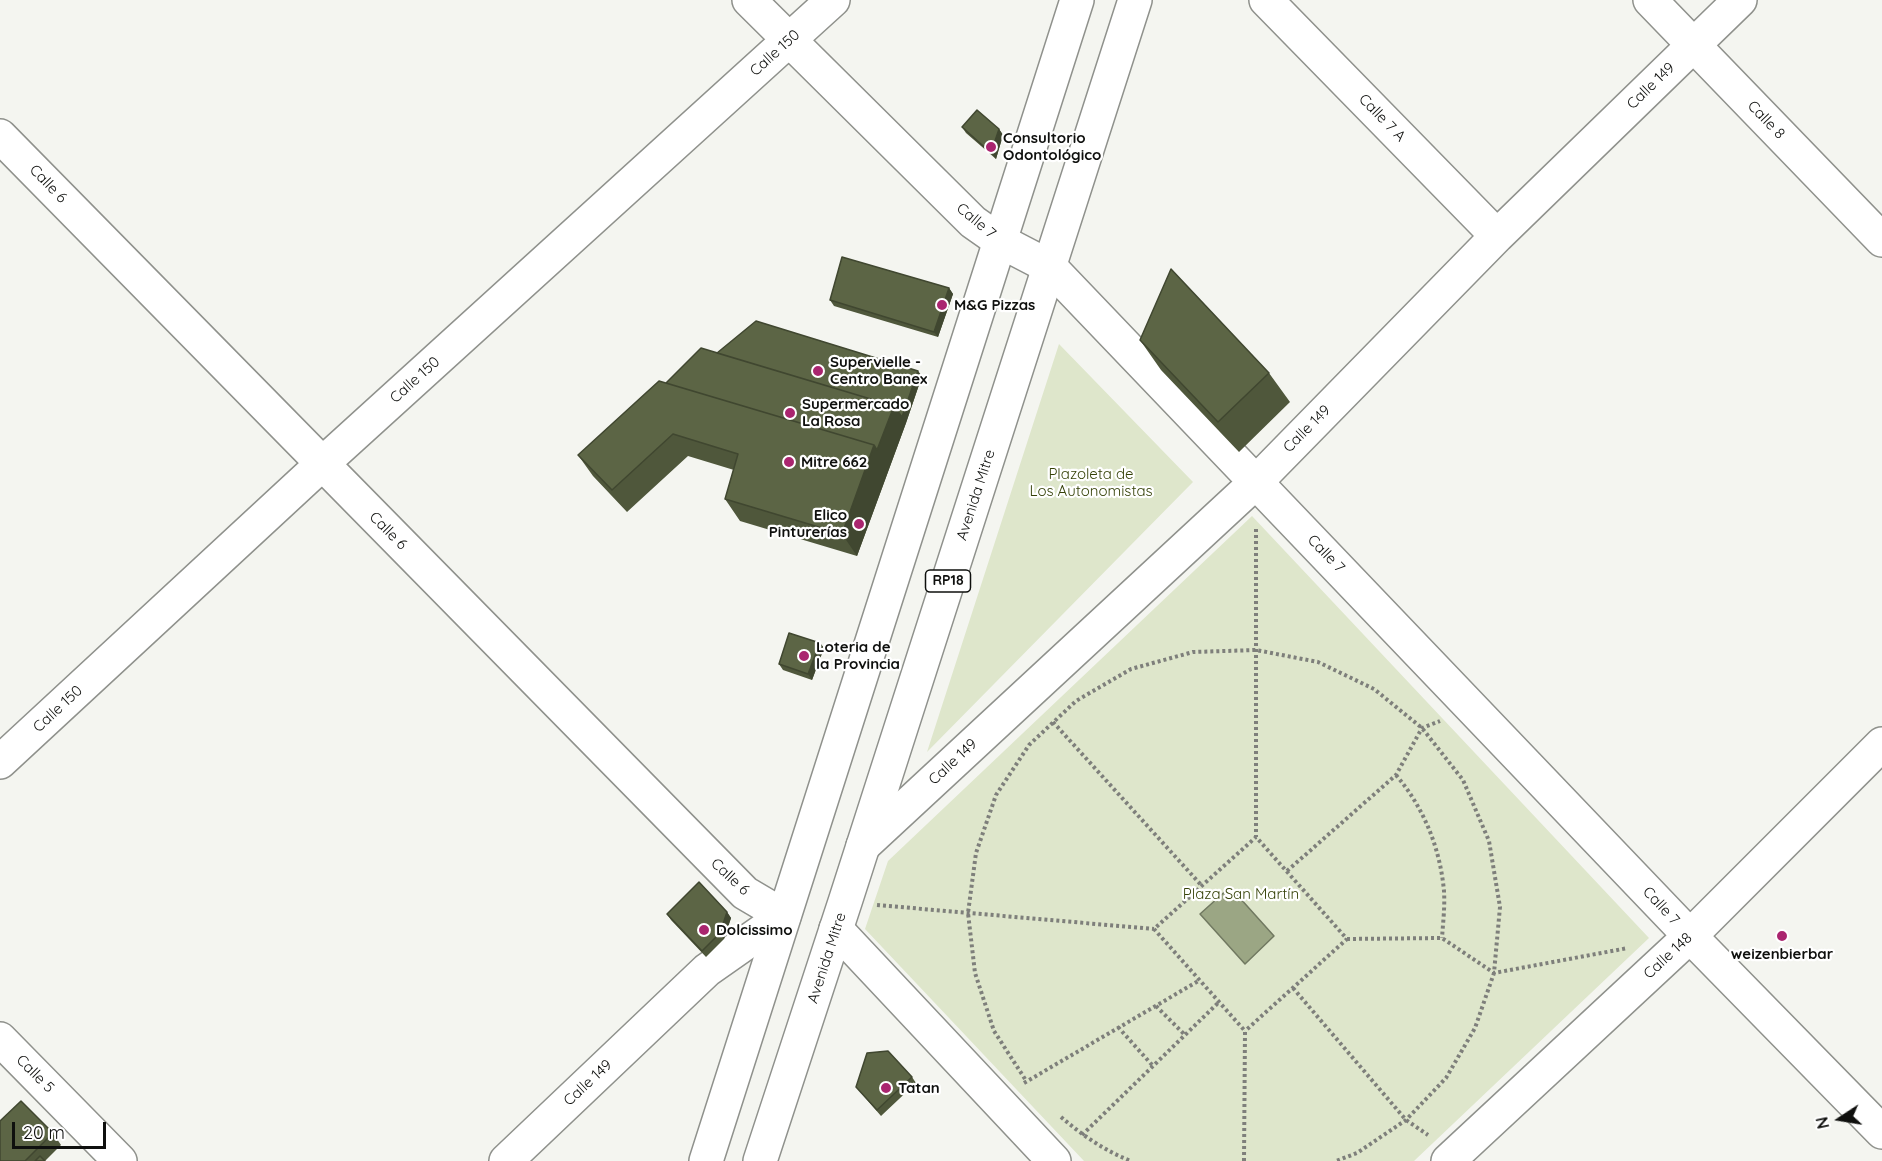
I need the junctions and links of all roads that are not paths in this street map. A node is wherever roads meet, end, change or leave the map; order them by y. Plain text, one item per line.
1 (749, 0) edge
2 (833, 0) edge
3 (1077, 0) edge
4 (1135, 0) edge
5 (1266, 0) edge
6 (1650, 0) edge
7 (1740, 0) edge
8 (789, 40) junction
9 (1694, 45) junction
10 (0, 136) edge
11 (1497, 237) junction
12 (1000, 240) junction
13 (1882, 240) edge
14 (1050, 267) junction
15 (322, 464) junction
16 (1256, 482) junction
17 (1882, 744) edge
18 (0, 762) edge
19 (863, 846) junction
20 (841, 915) junction
21 (784, 916) junction
22 (1690, 936) junction
23 (0, 1039) edge
24 (1882, 1132) edge
25 (1065, 1151) edge
26 (1451, 1158) edge
27 (120, 1161) edge
28 (506, 1161) edge
29 (706, 1161) edge
30 (760, 1161) edge

1 - 8 street, Calle 7
2 - 8 street, Calle 150
3 - 12 street
4 - 14 street, Avenida Mitre / RP18
5 - 11 street, Calle 7 A
6 - 9 street, Calle 8
7 - 9 street, Calle 149
8 - 12 street, Calle 7
8 - 15 street, Calle 150
9 - 11 street, Calle 149
9 - 13 street, Calle 8
10 - 15 street, Calle 6
11 - 16 street, Calle 149
12 - 14 street, Calle 7
12 - 21 street
14 - 16 street, Calle 7
14 - 19 street, Avenida Mitre / RP18
15 - 18 street, Calle 150
15 - 21 street, Calle 6
16 - 19 street, Calle 149
16 - 22 street, Calle 7
17 - 22 street, Calle 148
19 - 20 street, Avenida Mitre / RP18
20 - 25 street
20 - 30 street, Avenida Mitre / RP18
21 - 28 street, Calle 149
21 - 29 street
22 - 24 street, Calle 7
22 - 26 street, Calle 148
23 - 27 street, Calle 5

